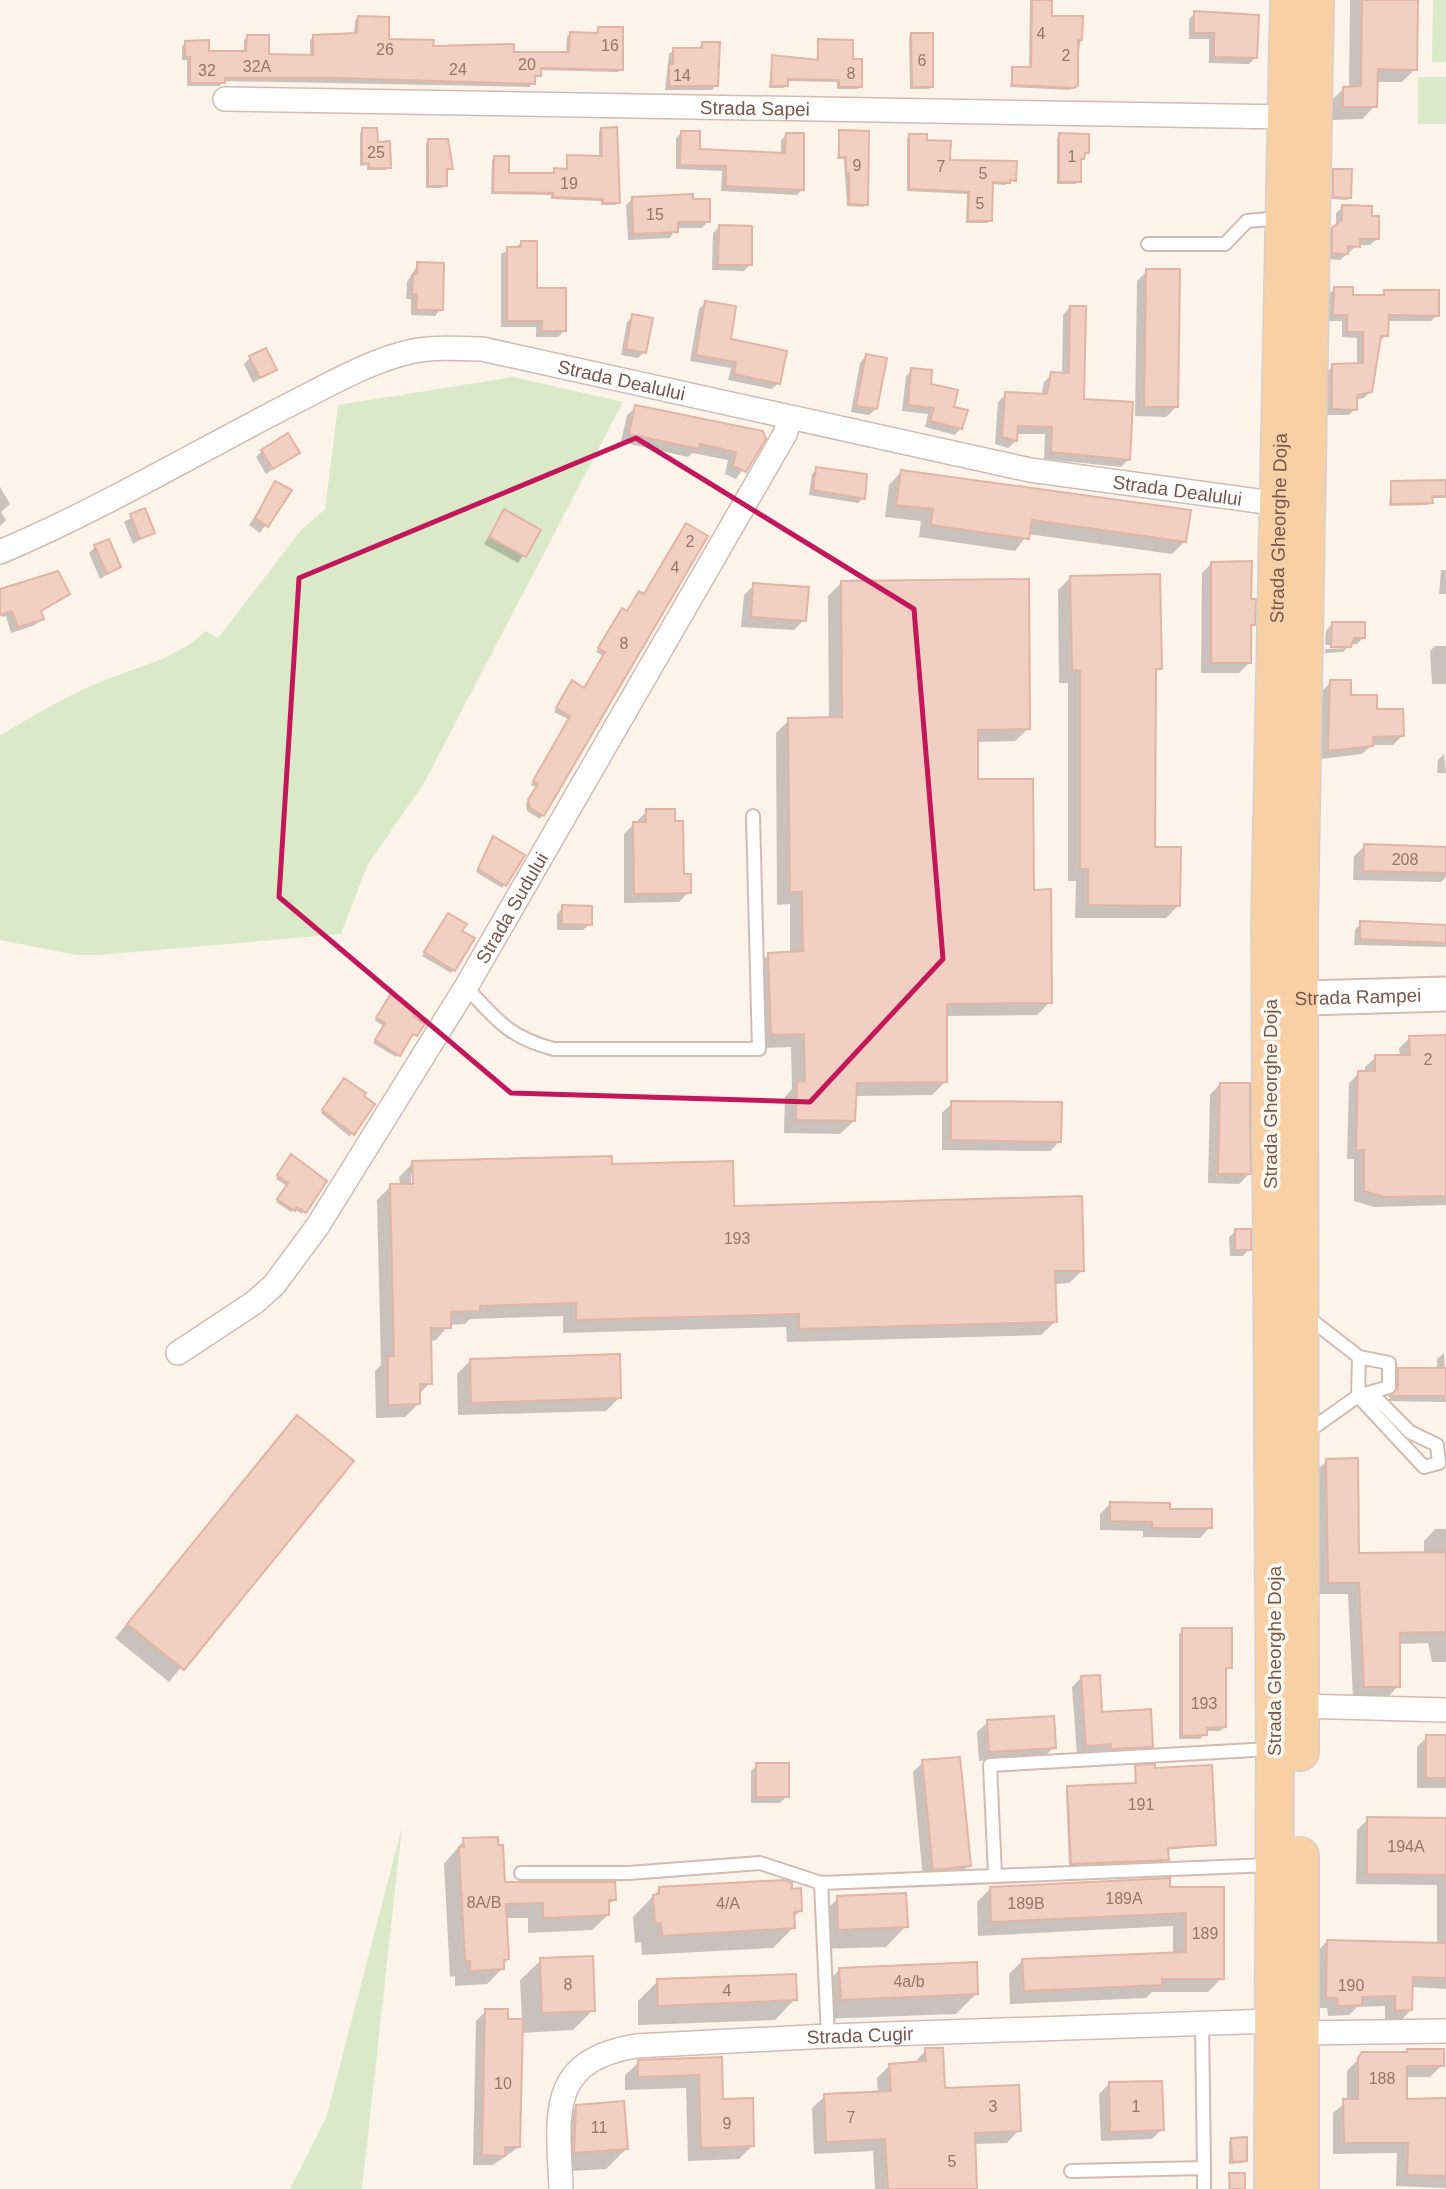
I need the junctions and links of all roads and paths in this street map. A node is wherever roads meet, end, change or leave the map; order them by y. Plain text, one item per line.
1 (1289, 0) edge
2 (1315, 0) edge
3 (225, 99) dead end
4 (1286, 117) junction
5 (1286, 218) junction
6 (1148, 244) dead end
7 (789, 419) junction
8 (1280, 504) junction
9 (0, 552) edge
10 (753, 816) dead end
11 (466, 987) junction
12 (1446, 994) edge
13 (1286, 999) junction
14 (1301, 1312) junction
15 (178, 1353) dead end
16 (1359, 1357) junction
17 (1371, 1393) junction
18 (1358, 1396) junction
19 (1300, 1437) junction
20 (1300, 1706) junction
21 (1446, 1710) edge
22 (1275, 1749) junction
23 (1275, 1865) junction
24 (521, 1873) dead end
25 (995, 1875) junction
26 (821, 1883) junction
27 (1202, 2024) junction
28 (1287, 2027) junction
29 (1446, 2031) edge
30 (828, 2036) junction
31 (1204, 2168) junction
32 (1071, 2171) dead end
33 (561, 2189) edge
34 (1204, 2189) edge
35 (1273, 2189) edge
36 (1300, 2189) edge

1 - 4 main road, Strada Gheorghe Doja
2 - 13 main road, Strada Gheorghe Doja
3 - 4 street, Strada Sapei
4 - 5 main road, Strada Gheorghe Doja
5 - 6 lane
5 - 8 main road, Strada Gheorghe Doja
7 - 8 street, Strada Dealului
7 - 9 street, Strada Dealului
7 - 11 street, Strada Sudului
8 - 13 main road, Strada Gheorghe Doja
10 - 11 lane
11 - 15 street, Strada Sudului
12 - 13 main road, Strada Rampei
13 - 14 main road, Strada Gheorghe Doja
13 - 22 main road, Strada Gheorghe Doja
14 - 16 lane
14 - 19 main road, Strada Gheorghe Doja
16 - 17 lane
16 - 18 lane
17 - 18 lane
17 - 18 lane
18 - 19 lane
19 - 20 main road, Strada Gheorghe Doja
20 - 21 street
20 - 28 main road, Strada Gheorghe Doja
22 - 23 main road, Strada Gheorghe Doja
22 - 25 lane
23 - 25 lane
23 - 28 main road, Strada Gheorghe Doja
24 - 26 lane
25 - 26 lane
26 - 30 lane
27 - 28 street, Strada Cugir
27 - 30 street, Strada Cugir
27 - 31 lane
28 - 29 street, Strada Cugir
28 - 35 main road, Strada Gheorghe Doja
28 - 36 main road, Strada Gheorghe Doja
30 - 33 street, Strada Cugir
31 - 32 lane
31 - 34 lane

